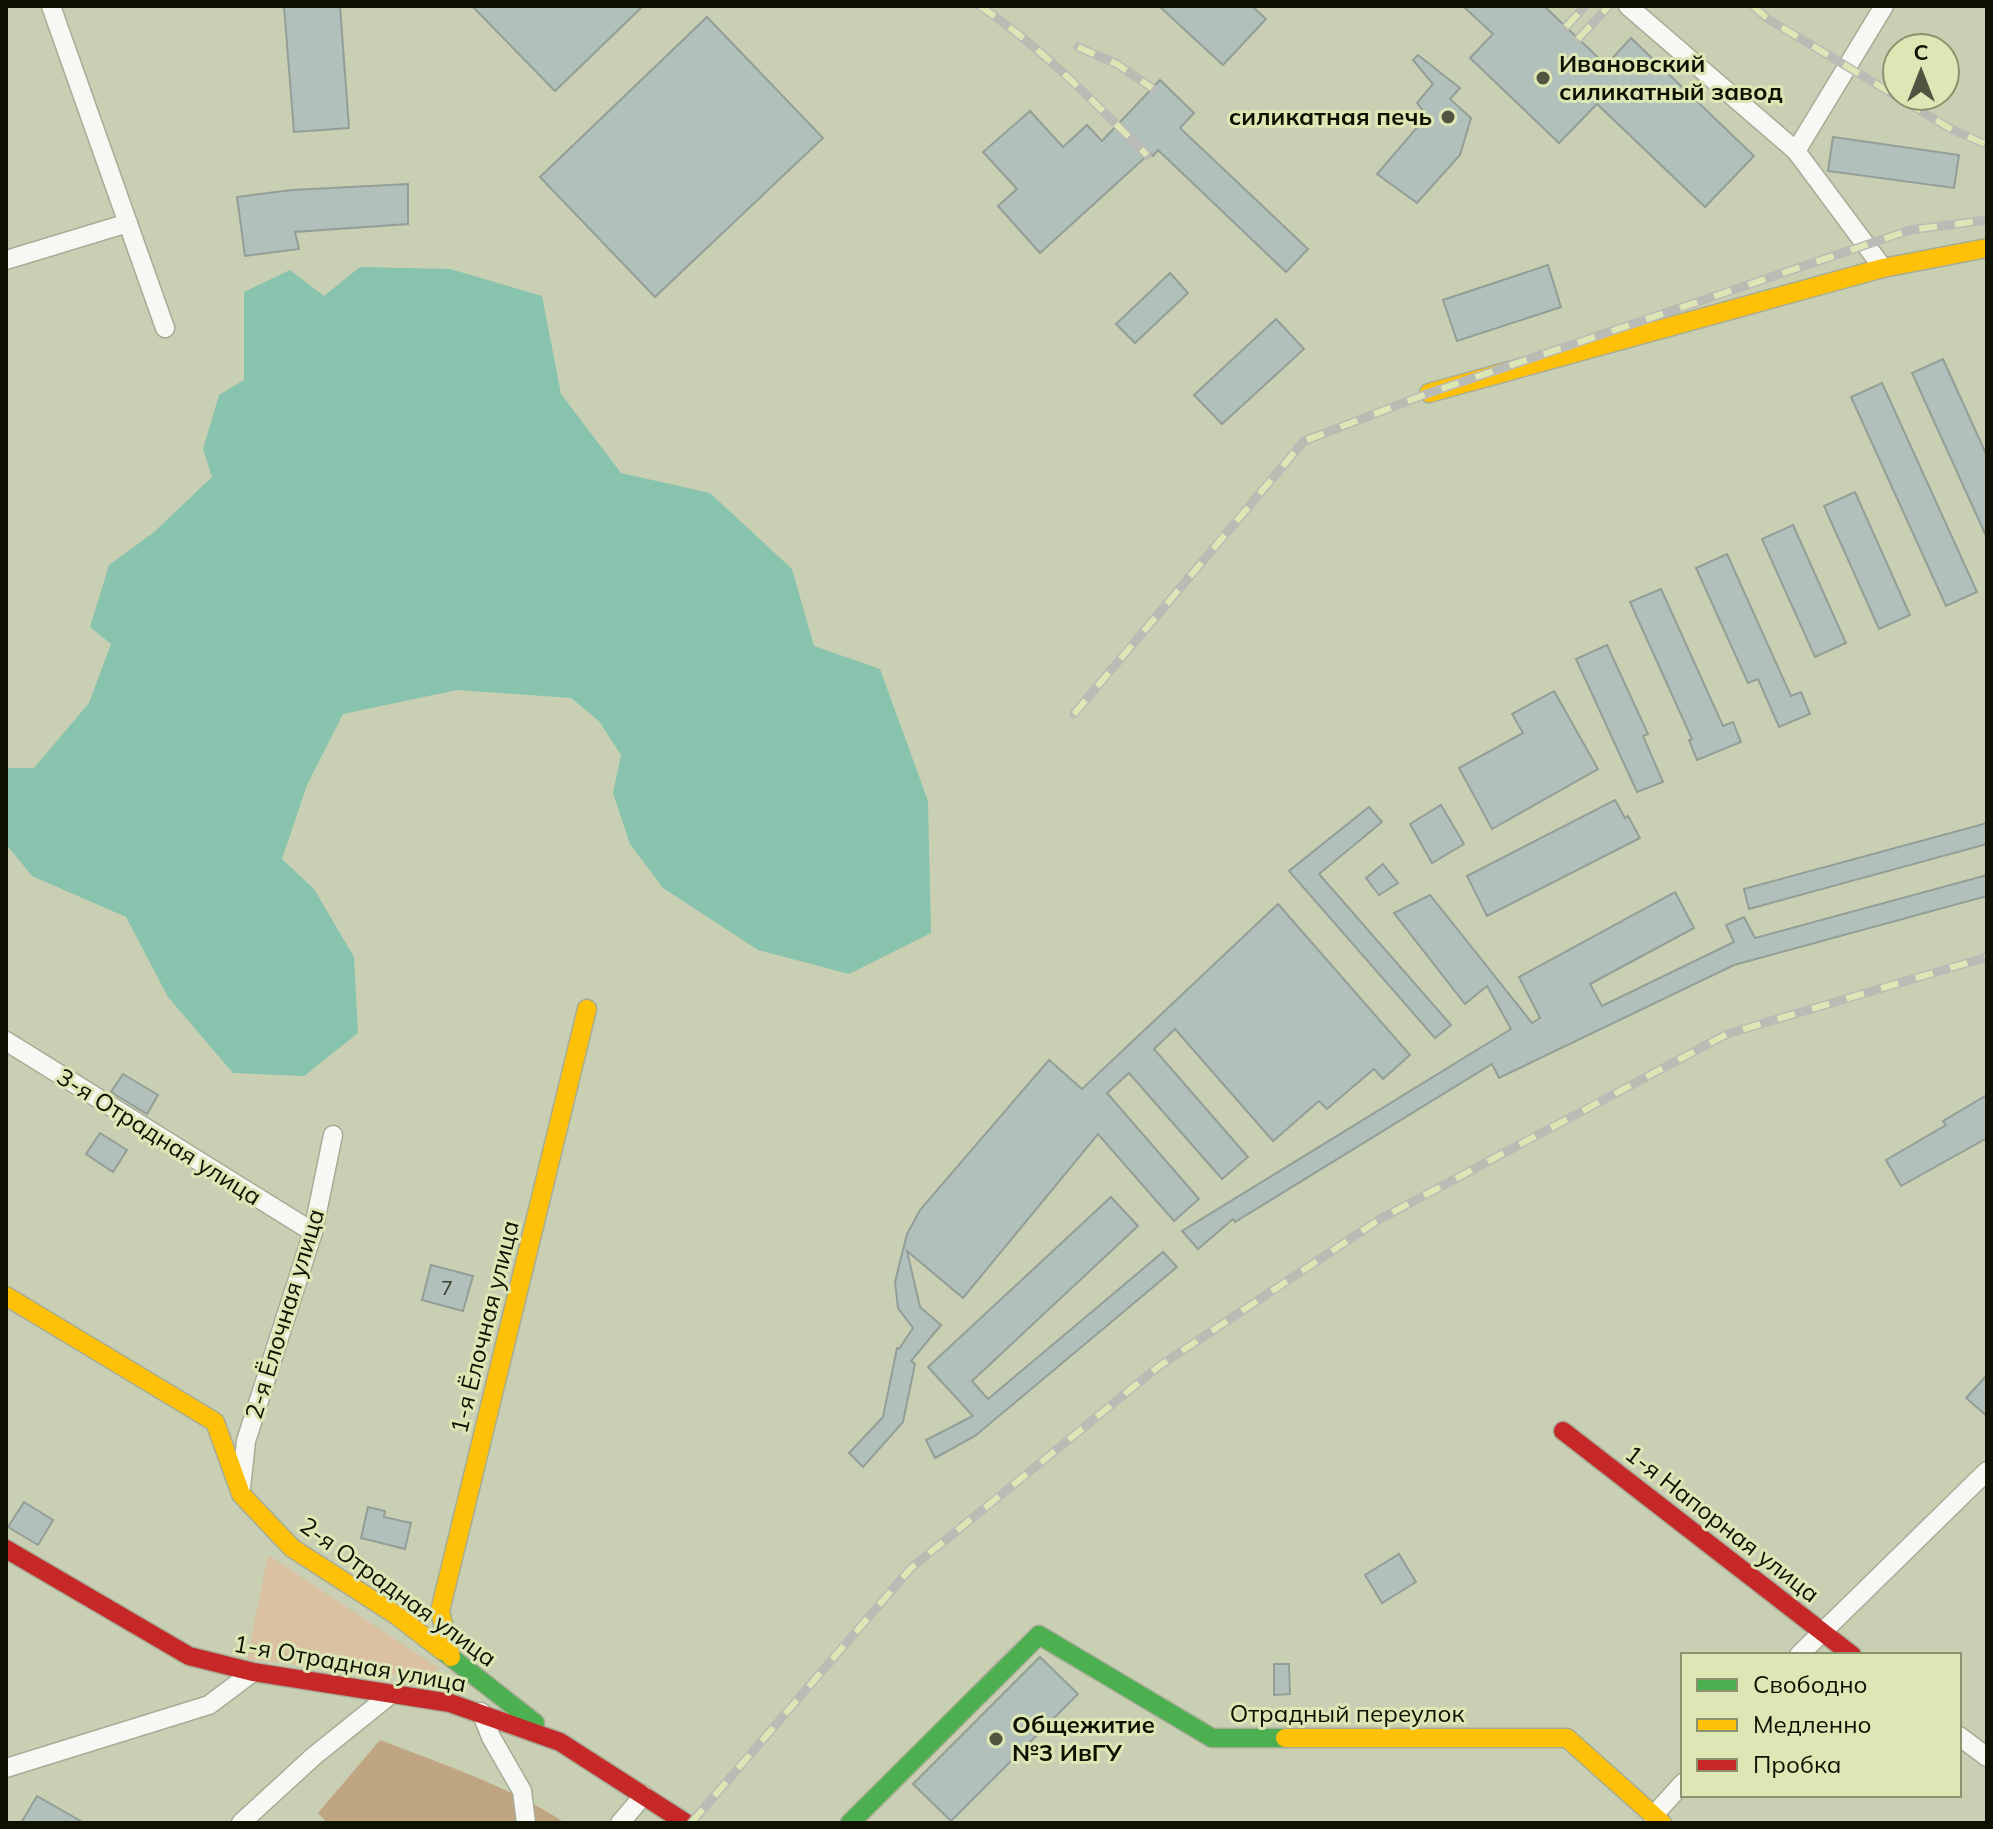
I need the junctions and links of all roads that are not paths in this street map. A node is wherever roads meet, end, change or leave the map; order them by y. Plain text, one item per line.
1 (51, 6) edge
2 (1628, 6) edge
3 (1884, 6) edge
4 (1796, 151) junction
5 (128, 223) junction
6 (1987, 248) edge
7 (6, 260) edge
8 (1883, 268) junction
9 (165, 328) dead end
10 (1429, 393) dead end
11 (587, 1009) dead end
12 (6, 1041) edge
13 (333, 1135) dead end
14 (313, 1232) junction
15 (6, 1296) edge
16 (1563, 1431) dead end
17 (1987, 1471) edge
18 (241, 1494) junction
19 (6, 1549) edge
20 (1820, 1631) junction
21 (1801, 1653) edge
22 (1849, 1653) edge
23 (451, 1657) junction
24 (253, 1672) junction
25 (390, 1695) junction
26 (481, 1712) junction
27 (1961, 1738) edge
28 (560, 1742) junction
29 (1987, 1757) edge
30 (6, 1768) edge
31 (1681, 1786) edge
32 (644, 1795) junction
33 (1658, 1819) edge
34 (241, 1823) edge
35 (526, 1823) edge
36 (620, 1823) edge
37 (686, 1823) edge
38 (850, 1823) edge

1 - 5 street
2 - 4 street
3 - 4 street
4 - 8 street
5 - 7 street
5 - 9 street
6 - 8 street
8 - 10 street
11 - 23 street, 1-я Ёлочная улица
12 - 14 street, 3-я Отрадная улица
13 - 14 street, 2-я Ёлочная улица
14 - 18 street, 2-я Ёлочная улица
15 - 18 street, 2-я Отрадная улица
16 - 20 street, 1-я Напорная улица
17 - 20 street
18 - 23 street, 2-я Отрадная улица
19 - 24 street, 1-я Отрадная улица
20 - 21 street
20 - 22 street, 1-я Напорная улица
23 - 28 street, 2-я Отрадная улица
24 - 25 street, 1-я Отрадная улица
24 - 30 street
25 - 26 street, 1-я Отрадная улица
25 - 34 street
26 - 28 street, 1-я Отрадная улица
26 - 35 street
27 - 29 street
28 - 32 street, 1-я Отрадная улица
31 - 33 street
32 - 36 street
32 - 37 street, 1-я Отрадная улица
33 - 38 street, Отрадный переулок

